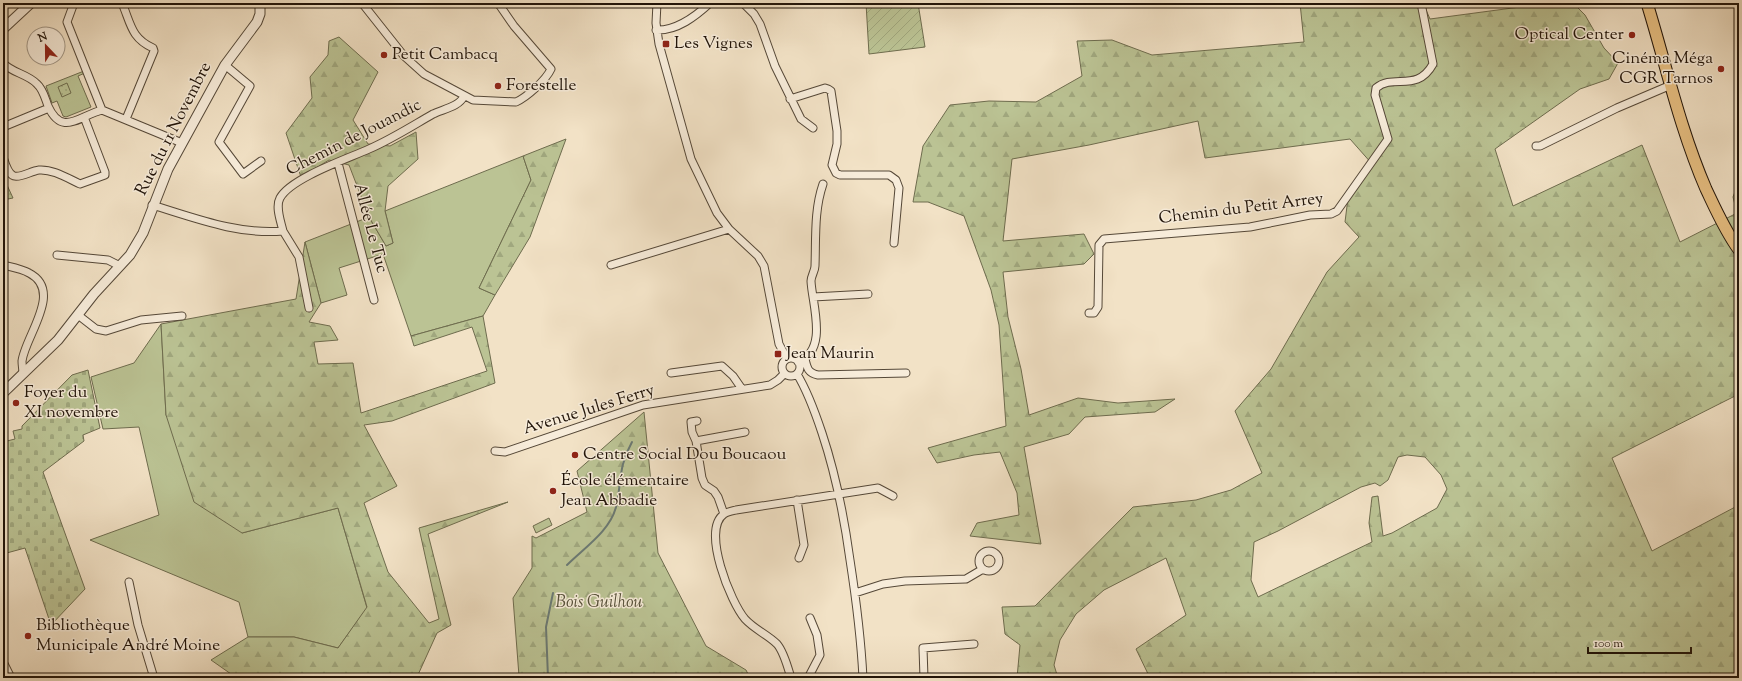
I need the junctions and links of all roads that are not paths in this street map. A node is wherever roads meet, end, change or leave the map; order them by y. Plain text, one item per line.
1 (31, 3) edge
2 (74, 3) edge
3 (122, 3) edge
4 (260, 3) edge
5 (362, 3) edge
6 (498, 3) edge
7 (657, 3) edge
8 (710, 3) edge
9 (743, 3) edge
10 (1421, 3) edge
11 (1647, 3) edge
12 (3, 29) edge
13 (656, 30) junction
14 (3, 63) edge
15 (225, 65) junction
16 (1671, 85) junction
17 (464, 96) junction
18 (790, 99) junction
19 (49, 108) junction
20 (102, 110) junction
21 (84, 117) junction
22 (126, 119) junction
23 (3, 127) edge
24 (813, 128) dead end
25 (182, 143) junction
26 (1536, 146) dead end
27 (3, 157) edge
28 (261, 161) dead end
29 (338, 163) junction
30 (824, 184) dead end
31 (152, 205) junction
32 (729, 229) junction
33 (283, 231) junction
34 (894, 243) dead end
35 (1739, 250) edge
36 (57, 255) dead end
37 (3, 265) edge
38 (611, 265) dead end
39 (120, 266) junction
40 (868, 294) dead end
41 (813, 297) junction
42 (374, 300) dead end
43 (308, 308) dead end
44 (1089, 313) dead end
45 (78, 315) junction
46 (182, 316) dead end
47 (787, 359) junction
48 (802, 360) junction
49 (671, 373) dead end
50 (906, 373) dead end
51 (23, 374) junction
52 (784, 374) junction
53 (797, 374) junction
54 (742, 389) junction
55 (3, 393) edge
56 (697, 421) dead end
57 (745, 432) dead end
58 (696, 441) junction
59 (494, 452) dead end
60 (840, 495) junction
61 (893, 496) dead end
62 (797, 500) junction
63 (724, 514) junction
64 (799, 558) dead end
65 (983, 569) dead end
66 (129, 582) dead end
67 (855, 593) junction
68 (810, 618) dead end
69 (974, 644) dead end
70 (3, 664) edge
71 (10, 678) edge
72 (154, 678) edge
73 (791, 678) edge
74 (808, 678) edge
75 (863, 678) edge
76 (924, 678) edge

1 - 12 street
2 - 20 street
3 - 22 street
4 - 15 street, Rue du 11 Novembre
5 - 17 street
6 - 17 street
7 - 13 street
8 - 13 street
9 - 18 street
10 - 44 street, Chemin du Petit Arrey
11 - 16 main road
13 - 32 street
14 - 19 street
15 - 25 street, Rue du 11 Novembre
15 - 28 street
16 - 26 street
16 - 35 main road
17 - 29 street, Chemin de Jouandic
18 - 24 street
18 - 34 street
19 - 21 street
19 - 23 street
20 - 21 street
20 - 22 street
21 - 27 street
22 - 25 street
25 - 31 street, Rue du 11 Novembre
29 - 33 street, Chemin de Jouandic
29 - 42 street, Allée Le Tuc
30 - 41 street
31 - 33 street
31 - 39 street, Rue du 11 Novembre
32 - 38 street
32 - 47 street
33 - 43 street
36 - 39 street
37 - 51 street
39 - 45 street, Rue du 11 Novembre
40 - 41 street
41 - 48 street
45 - 46 street
45 - 51 street, Rue du 11 Novembre
47 - 48 street
47 - 52 street
48 - 50 street
48 - 53 street
49 - 54 street
51 - 55 street, Rue du 11 Novembre
52 - 53 street
52 - 54 street, Avenue Jules Ferry
53 - 60 street
54 - 59 street, Avenue Jules Ferry
56 - 58 street
57 - 58 street
58 - 63 street
60 - 61 street
60 - 62 street
60 - 67 street
62 - 63 street
62 - 64 street
63 - 73 street
65 - 67 street
66 - 72 street
67 - 75 street
68 - 74 street
69 - 76 street
70 - 71 street

